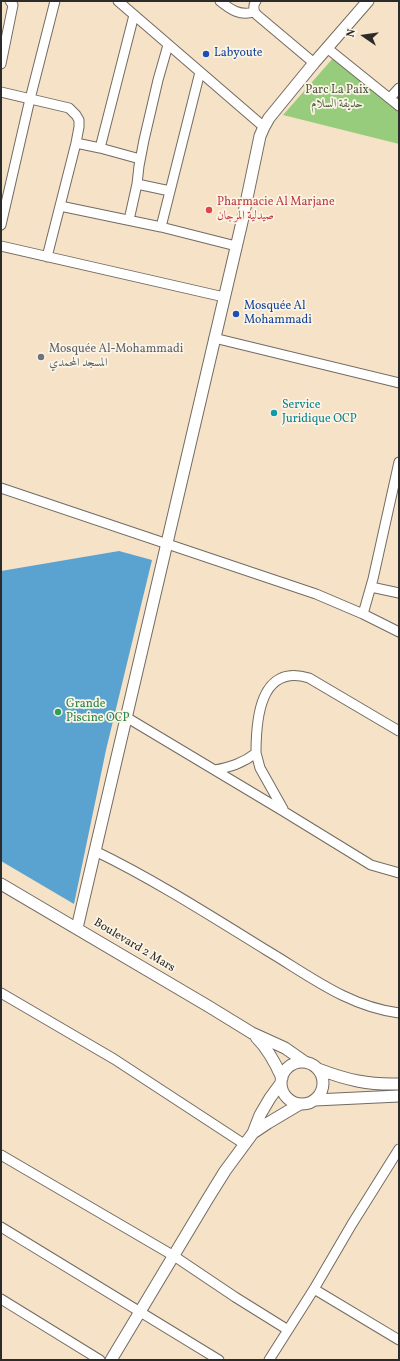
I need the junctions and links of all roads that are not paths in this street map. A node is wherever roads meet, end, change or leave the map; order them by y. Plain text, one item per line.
1 (10, 1) edge
2 (55, 1) edge
3 (118, 1) edge
4 (220, 1) edge
5 (256, 1) edge
6 (368, 1) edge
7 (254, 12) junction
8 (134, 15) junction
9 (168, 45) junction
10 (327, 48) junction
11 (314, 63) junction
12 (1, 64) edge
13 (200, 72) junction
14 (399, 88) edge
15 (1, 92) edge
16 (390, 98) junction
17 (30, 99) junction
18 (399, 106) edge
19 (264, 127) junction
20 (76, 143) junction
21 (100, 148) junction
22 (140, 159) junction
23 (137, 184) junction
24 (170, 191) junction
25 (60, 206) junction
26 (129, 220) junction
27 (1, 225) edge
28 (161, 226) junction
29 (1, 246) edge
30 (236, 246) junction
31 (47, 257) junction
32 (224, 297) junction
33 (214, 338) junction
34 (399, 383) edge
35 (399, 462) edge
36 (1, 488) edge
37 (167, 544) junction
38 (371, 587) junction
39 (399, 593) edge
40 (363, 614) junction
41 (399, 632) edge
42 (126, 717) junction
43 (399, 731) edge
44 (256, 753) junction
45 (215, 770) junction
46 (283, 811) junction
47 (95, 851) junction
48 (399, 873) edge
49 (1, 884) edge
50 (77, 928) junction
51 (1, 993) edge
52 (399, 1013) edge
53 (252, 1033) junction
54 (305, 1062) junction
55 (318, 1069) junction
56 (281, 1080) junction
57 (399, 1084) edge
58 (399, 1096) edge
59 (314, 1100) junction
60 (300, 1104) junction
61 (253, 1133) junction
62 (244, 1144) junction
63 (399, 1150) edge
64 (1, 1155) edge
65 (1, 1227) edge
66 (174, 1256) junction
67 (314, 1289) junction
68 (1, 1299) edge
69 (140, 1312) junction
70 (288, 1330) junction
71 (399, 1340) edge
72 (100, 1360) edge
73 (111, 1360) edge
74 (218, 1360) edge
75 (269, 1360) edge

1 - 12 street
2 - 17 street
3 - 8 street
4 - 7 street
5 - 7 street
6 - 10 street
7 - 11 street
8 - 9 street
8 - 21 street
9 - 13 street
9 - 22 street
10 - 11 street
10 - 16 street
11 - 19 street
13 - 19 street
13 - 24 street
14 - 16 street
15 - 17 street
16 - 18 street
17 - 20 street
17 - 27 street
19 - 30 street
20 - 21 street
20 - 25 street
21 - 22 street
22 - 23 street
23 - 24 street
23 - 26 street
24 - 28 street
25 - 26 street
25 - 31 street
26 - 28 street
28 - 30 street
29 - 31 street
30 - 32 street
31 - 32 street
32 - 33 street
33 - 34 street
33 - 37 street
35 - 38 street
36 - 37 street
37 - 40 street
37 - 42 street
38 - 39 street
38 - 40 street
40 - 41 street
42 - 45 street
42 - 47 street
43 - 44 street
44 - 45 street
44 - 46 street
45 - 46 street
46 - 48 street
47 - 50 street
47 - 52 street
49 - 50 street, Boulevard 2 Mars
50 - 53 street, Boulevard 2 Mars
51 - 62 street
53 - 54 street
53 - 56 street
54 - 55 street
54 - 56 street
55 - 57 street
55 - 59 street
56 - 60 street
56 - 61 street
58 - 59 street
59 - 60 street
60 - 61 street
61 - 62 street
62 - 66 street
63 - 67 street
64 - 66 street
65 - 69 street
66 - 69 street
66 - 70 street
67 - 70 street
67 - 71 street
68 - 72 street
69 - 73 street
69 - 74 street
70 - 75 street

